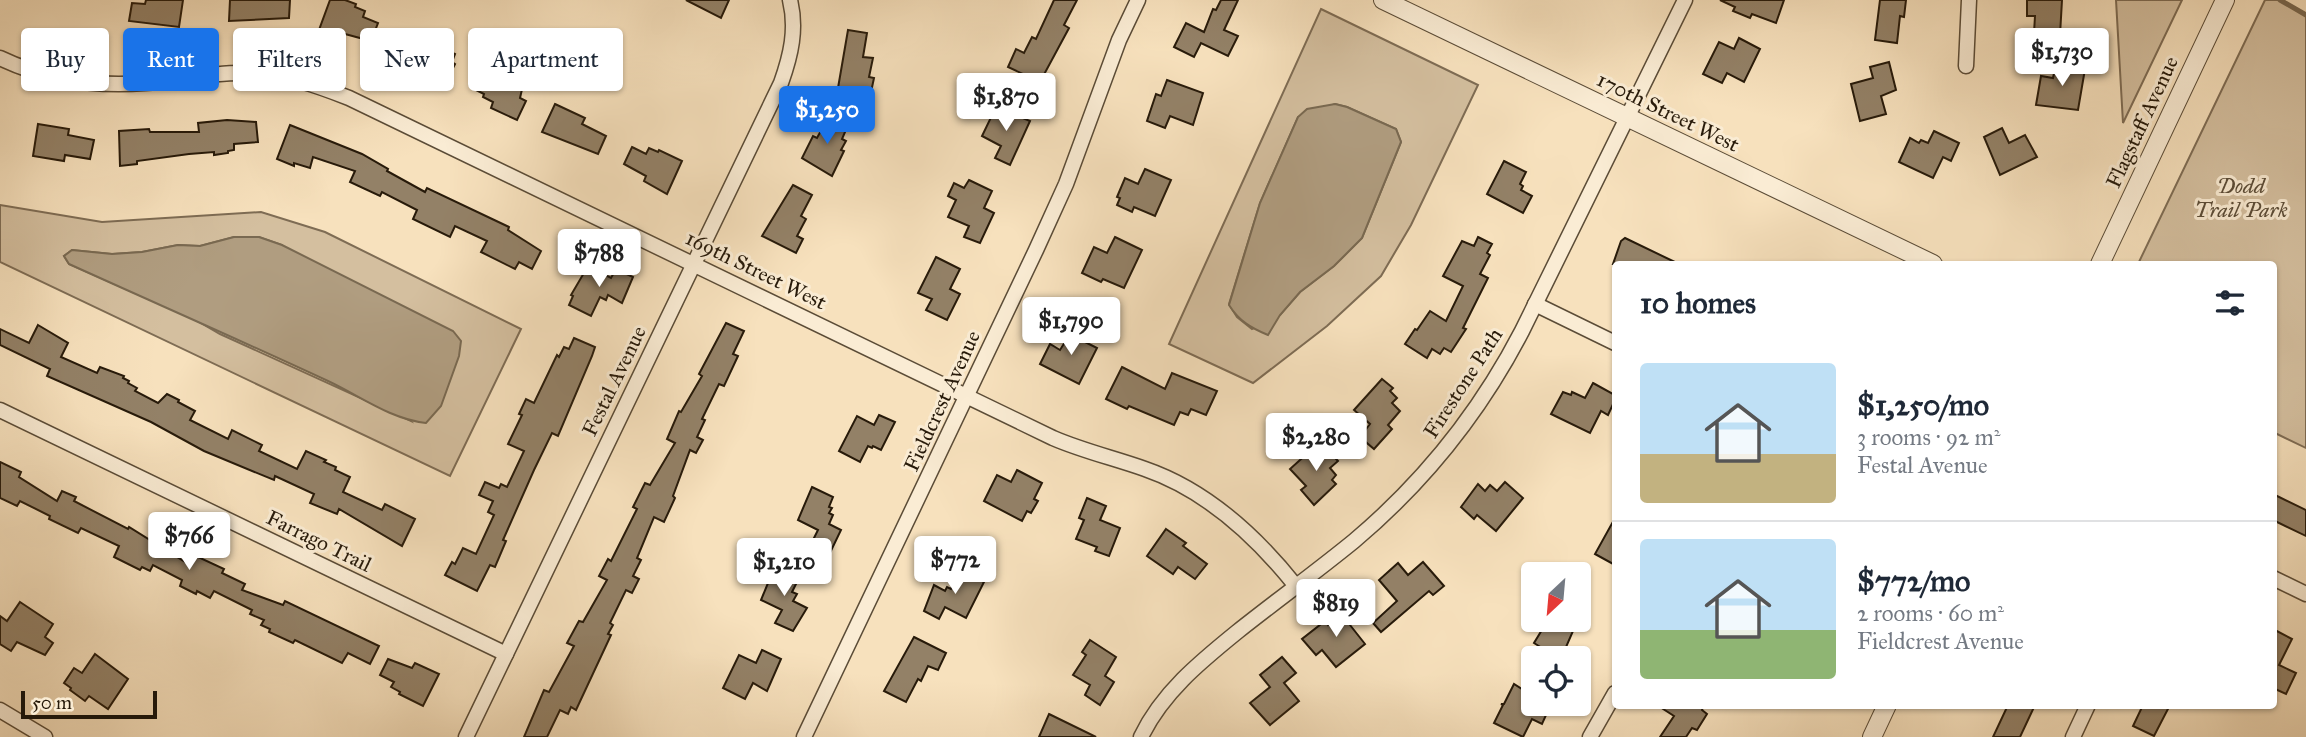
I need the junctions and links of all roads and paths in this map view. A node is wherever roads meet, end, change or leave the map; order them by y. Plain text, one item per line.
1 (790, 0) edge
2 (1138, 0) edge
3 (1383, 0) edge
4 (1685, 0) edge
5 (1969, 0) edge
6 (2225, 0) edge
7 (0, 58) edge
8 (1966, 66) dead end
9 (1627, 117) junction
10 (1927, 261) edge
11 (2101, 261) edge
12 (694, 264) junction
13 (1535, 304) junction
14 (1612, 342) edge
15 (968, 396) junction
16 (0, 410) edge
17 (2277, 580) edge
18 (1295, 585) junction
19 (2306, 594) edge
20 (506, 654) junction
21 (1612, 698) edge
22 (1885, 709) edge
23 (2086, 709) edge
24 (0, 710) edge
25 (45, 737) edge
26 (466, 737) edge
27 (804, 737) edge
28 (1141, 737) edge
29 (1590, 737) edge
30 (1872, 737) edge
31 (2073, 737) edge

1 - 12 street, Festal Avenue
2 - 15 street, Fieldcrest Avenue
3 - 9 street, 170th Street West
4 - 9 street, Firestone Path
5 - 8 street
6 - 11 street, Flagstaff Avenue
7 - 12 street, 169th Street West
9 - 10 street, 170th Street West
9 - 13 street, Firestone Path
12 - 15 street, 169th Street West
12 - 20 street, Festal Avenue
13 - 14 street
13 - 18 street, Firestone Path
15 - 18 street, 169th Street West
15 - 27 street, Fieldcrest Avenue
16 - 20 street, Farrago Trail
17 - 19 street
18 - 28 street, Firestone Path
20 - 26 street, Festal Avenue
21 - 29 street
22 - 30 street
23 - 31 street
24 - 25 street

